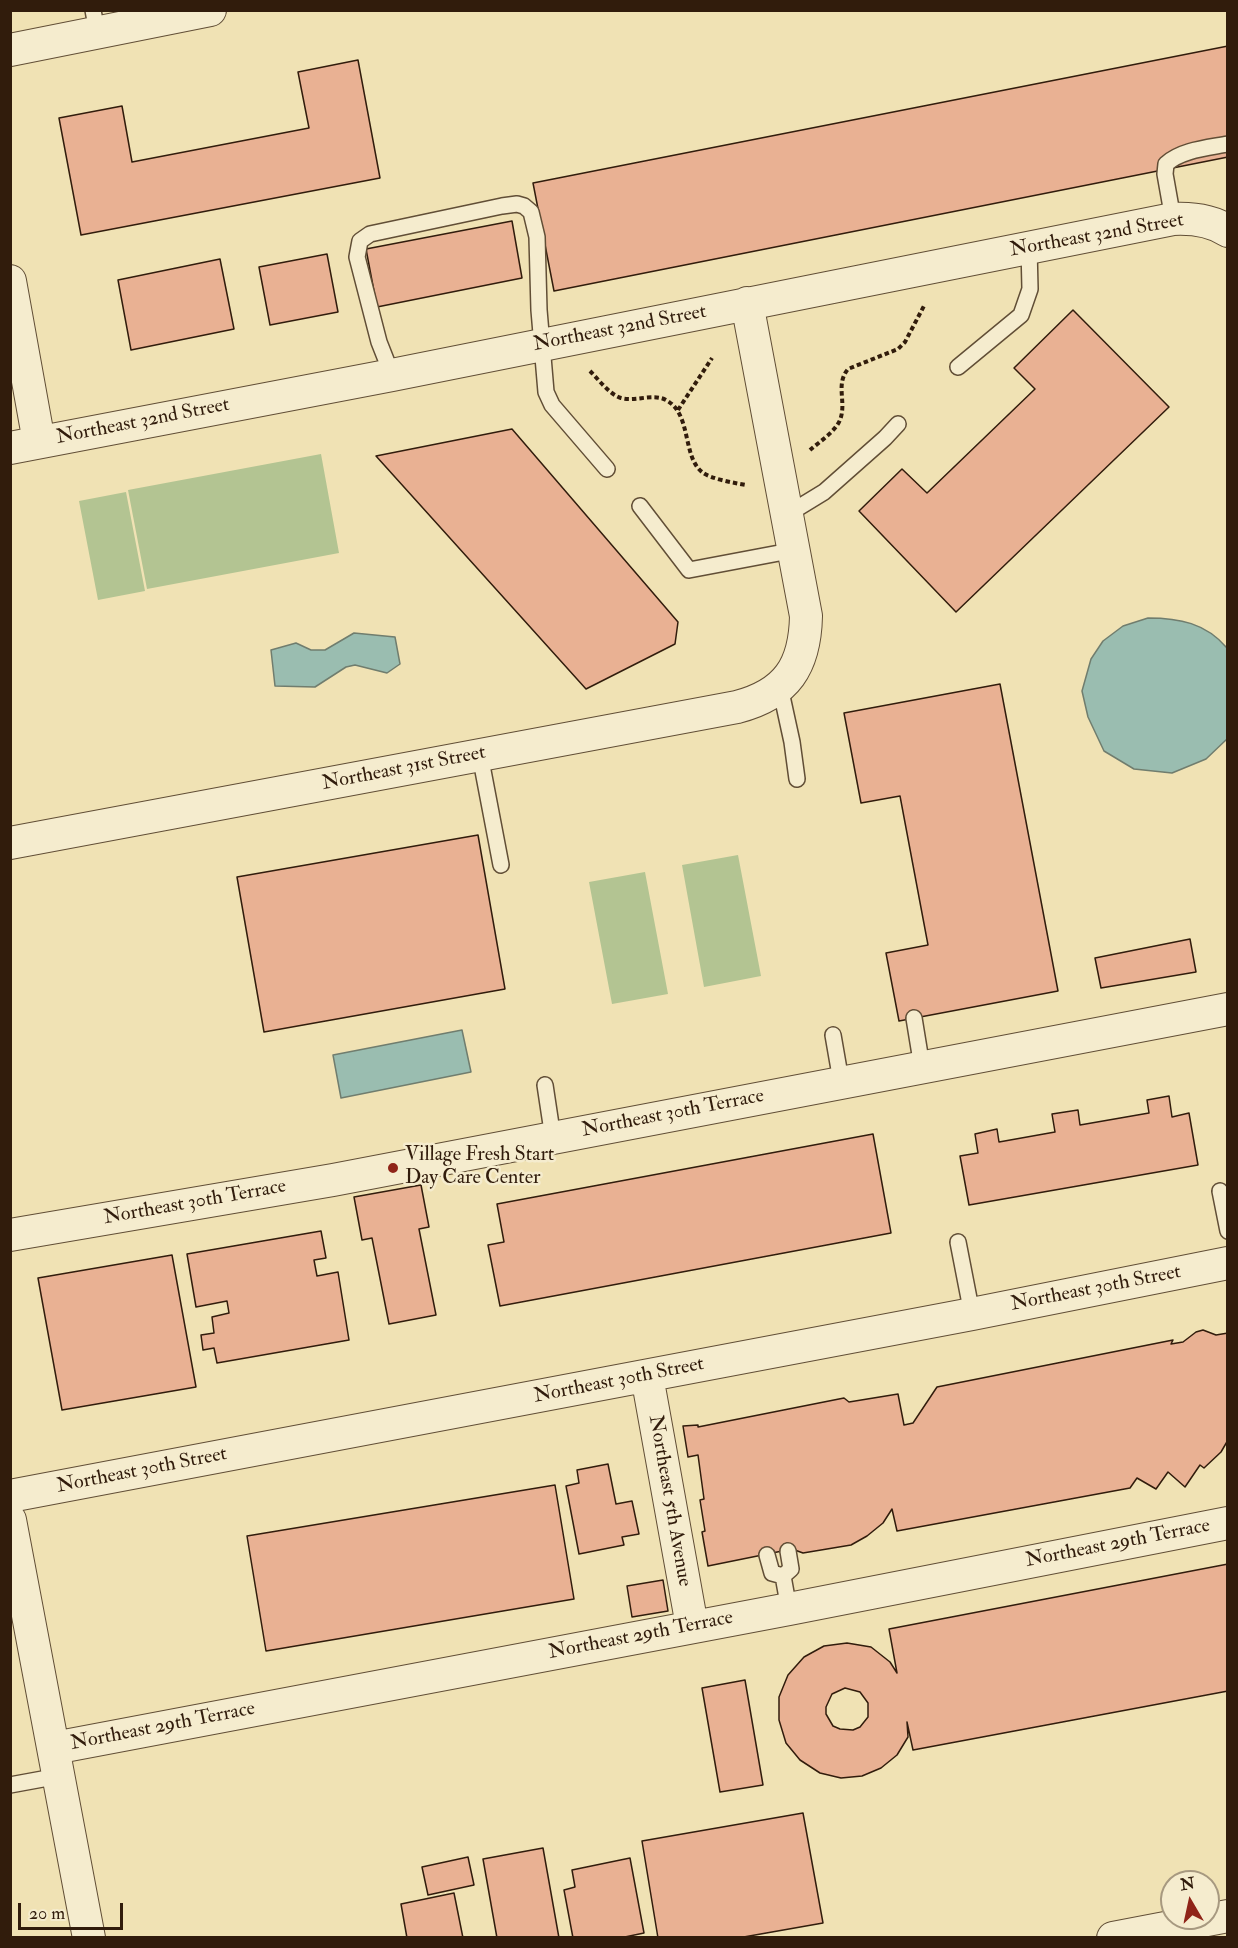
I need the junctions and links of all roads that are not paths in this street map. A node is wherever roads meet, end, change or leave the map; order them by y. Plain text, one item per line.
1 (206, 11) edge
2 (95, 21) edge
3 (10, 50) edge
4 (1227, 144) edge
5 (1173, 219) junction
6 (1227, 231) edge
7 (1029, 247) junction
8 (10, 281) edge
9 (747, 303) junction
10 (541, 344) junction
11 (958, 367) dead end
12 (392, 375) junction
13 (898, 424) dead end
14 (25, 445) edge
15 (607, 470) dead end
16 (640, 506) dead end
17 (788, 514) junction
18 (795, 550) junction
19 (784, 682) junction
20 (480, 755) junction
21 (797, 779) dead end
22 (10, 843) edge
23 (501, 865) dead end
24 (1227, 1009) edge
25 (914, 1018) dead end
26 (833, 1035) dead end
27 (922, 1067) junction
28 (841, 1081) junction
29 (545, 1085) dead end
30 (553, 1138) junction
31 (1220, 1191) dead end
32 (1227, 1231) edge
33 (10, 1235) edge
34 (958, 1242) dead end
35 (1227, 1263) edge
36 (972, 1314) junction
37 (647, 1376) junction
38 (10, 1496) edge
39 (10, 1520) edge
40 (1227, 1523) edge
41 (788, 1551) dead end
42 (768, 1555) dead end
43 (783, 1576) junction
44 (789, 1609) junction
45 (692, 1626) junction
46 (56, 1762) junction
47 (10, 1785) edge
48 (1227, 1916) edge
49 (89, 1938) edge
50 (1113, 1938) edge

1 - 2 street
2 - 3 street
4 - 5 lane
5 - 6 street, Northeast 32nd Street
5 - 7 street, Northeast 32nd Street
7 - 9 street, Northeast 32nd Street
7 - 11 lane
8 - 14 street
9 - 10 street, Northeast 32nd Street
9 - 17 street
10 - 12 street, Northeast 32nd Street
10 - 12 lane
10 - 15 lane
12 - 14 street, Northeast 32nd Street
13 - 17 lane
16 - 18 lane
17 - 18 street
18 - 19 street
19 - 20 street, Northeast 31st Street
19 - 21 lane
20 - 22 street, Northeast 31st Street
20 - 23 lane
24 - 27 street, Northeast 30th Terrace
25 - 27 lane
26 - 28 lane
27 - 28 street, Northeast 30th Terrace
28 - 30 street, Northeast 30th Terrace
29 - 30 lane
30 - 33 street, Northeast 30th Terrace
31 - 32 lane
34 - 36 lane
35 - 36 street, Northeast 30th Street
36 - 37 street, Northeast 30th Street
37 - 38 street, Northeast 30th Street
37 - 45 street, Northeast 5th Avenue
39 - 46 street
40 - 44 street, Northeast 29th Terrace
41 - 43 lane
42 - 43 lane
43 - 44 lane
44 - 45 street, Northeast 29th Terrace
45 - 46 street, Northeast 29th Terrace
46 - 47 lane
46 - 49 street
48 - 50 street

